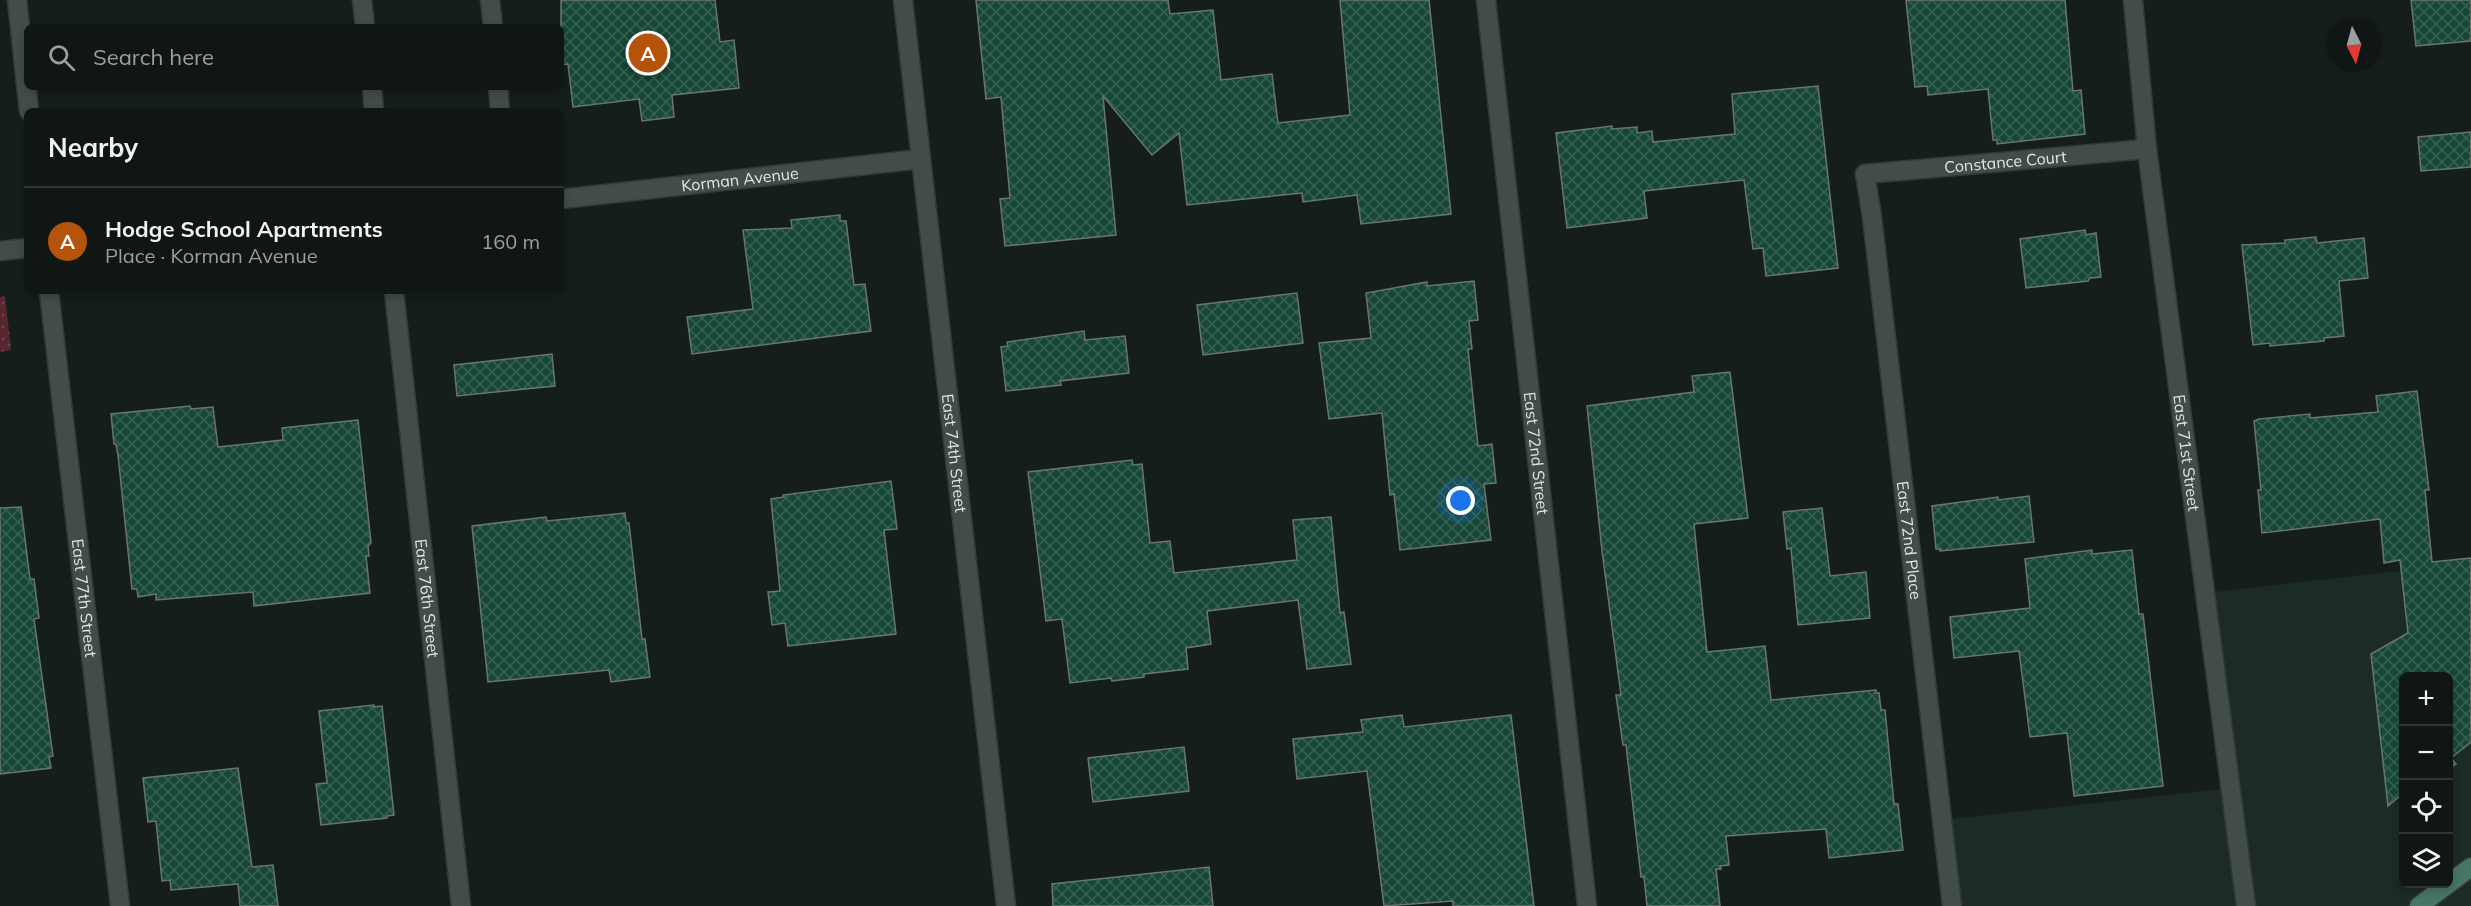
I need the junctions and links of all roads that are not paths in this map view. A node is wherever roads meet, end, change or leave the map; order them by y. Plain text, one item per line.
1 (17, 0) edge
2 (362, 0) edge
3 (490, 0) edge
4 (903, 0) edge
5 (1486, 0) edge
6 (2133, 0) edge
7 (365, 24) edge
8 (493, 24) edge
9 (24, 65) edge
10 (27, 90) edge
11 (372, 90) edge
12 (498, 90) edge
13 (29, 108) edge
14 (374, 108) edge
15 (500, 108) edge
16 (2147, 149) junction
17 (920, 159) junction
18 (1865, 174) joint
19 (564, 199) edge
20 (24, 248) edge
21 (0, 251) edge
22 (49, 294) edge
23 (394, 294) edge
24 (2471, 867) edge
25 (120, 906) edge
26 (461, 906) edge
27 (1006, 906) edge
28 (1587, 906) edge
29 (1952, 906) edge
30 (2246, 906) edge
31 (2419, 906) edge

1 - 9 street
2 - 7 street
3 - 8 street
4 - 17 street, East 74th Street
5 - 28 street, East 72nd Street
6 - 16 street, East 71st Street
10 - 13 street
11 - 14 street
12 - 15 street
16 - 18 street, Constance Court
16 - 30 street, East 71st Street
17 - 19 street, Korman Avenue
17 - 27 street, East 74th Street
18 - 29 street, East 72nd Place
20 - 21 street
22 - 25 street, East 77th Street
23 - 26 street, East 76th Street
24 - 31 main road

